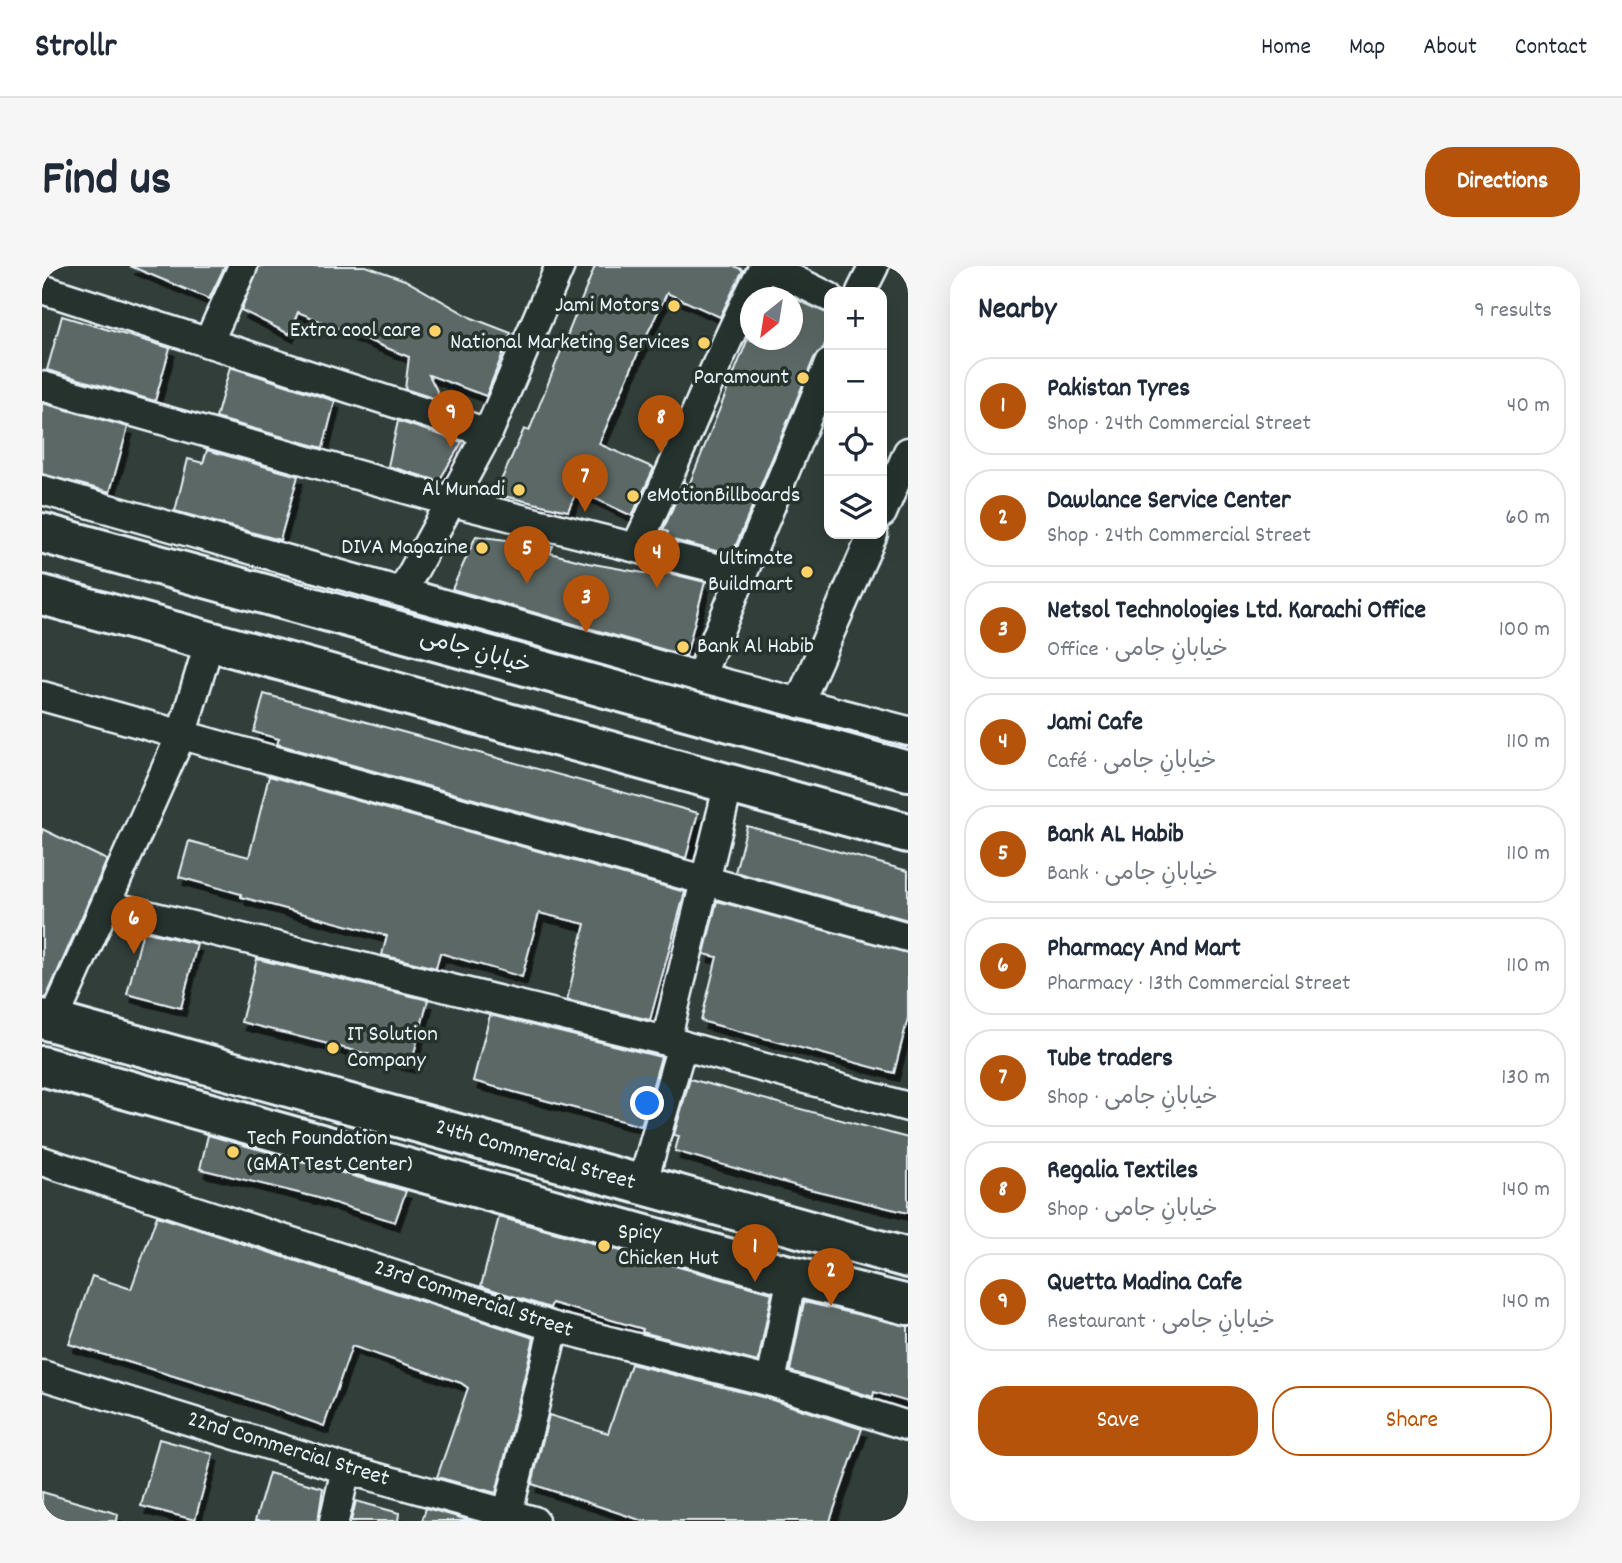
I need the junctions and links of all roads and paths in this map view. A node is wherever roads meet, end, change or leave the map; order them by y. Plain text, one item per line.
1 (50, 266) edge
2 (243, 266) edge
3 (765, 266) edge
4 (874, 266) edge
5 (549, 270) edge
6 (864, 287) edge
7 (42, 288) edge
8 (824, 295) edge
9 (208, 342) junction
10 (824, 376) edge
11 (42, 386) edge
12 (488, 433) junction
13 (908, 452) edge
14 (42, 490) edge
15 (449, 500) junction
16 (887, 501) edge
17 (42, 533) edge
18 (871, 539) edge
19 (637, 545) junction
20 (740, 573) junction
21 (402, 592) junction
22 (42, 596) edge
23 (210, 640) junction
24 (699, 677) junction
25 (42, 696) edge
26 (799, 703) junction
27 (907, 728) edge
28 (182, 733) junction
29 (908, 771) edge
30 (729, 783) junction
31 (908, 833) edge
32 (703, 880) junction
33 (106, 905) junction
34 (908, 937) edge
35 (48, 1020) edge
36 (674, 1043) junction
37 (42, 1066) edge
38 (908, 1107) edge
39 (42, 1161) edge
40 (642, 1185) junction
41 (800, 1228) junction
42 (893, 1253) edge
43 (792, 1276) junction
44 (891, 1301) edge
45 (554, 1327) junction
46 (42, 1375) edge
47 (771, 1382) junction
48 (908, 1426) edge
49 (346, 1469) junction
50 (521, 1517) edge
51 (334, 1521) edge

1 - 7 street
2 - 9 street
3 - 8 street
3 - 19 street
4 - 6 street
5 - 12 street
7 - 9 street
9 - 12 street
10 - 20 street
11 - 15 street
12 - 15 street
13 - 16 street
14 - 21 street
15 - 19 street
15 - 21 street
17 - 29 street, خیابانِ جامی
18 - 26 street
19 - 20 street
20 - 24 street
21 - 24 street
22 - 23 street
23 - 28 street
23 - 30 street
24 - 26 street
25 - 28 street
26 - 27 street
28 - 32 street
28 - 33 street
30 - 31 street
30 - 32 street
32 - 34 street
32 - 36 street
33 - 35 street
33 - 36 street
35 - 40 street, 24th Commercial Street
36 - 38 street
36 - 40 street
37 - 43 street, 24th Commercial Street
39 - 45 street, 23rd Commercial Street
40 - 41 street, 24th Commercial Street
41 - 42 street, 24th Commercial Street
41 - 43 street
42 - 44 street
43 - 44 street, 24th Commercial Street
43 - 47 street
45 - 47 street, 23rd Commercial Street
45 - 50 street
46 - 49 street, 22nd Commercial Street
47 - 48 street, 23rd Commercial Street
49 - 50 street, 22nd Commercial Street
49 - 51 street

